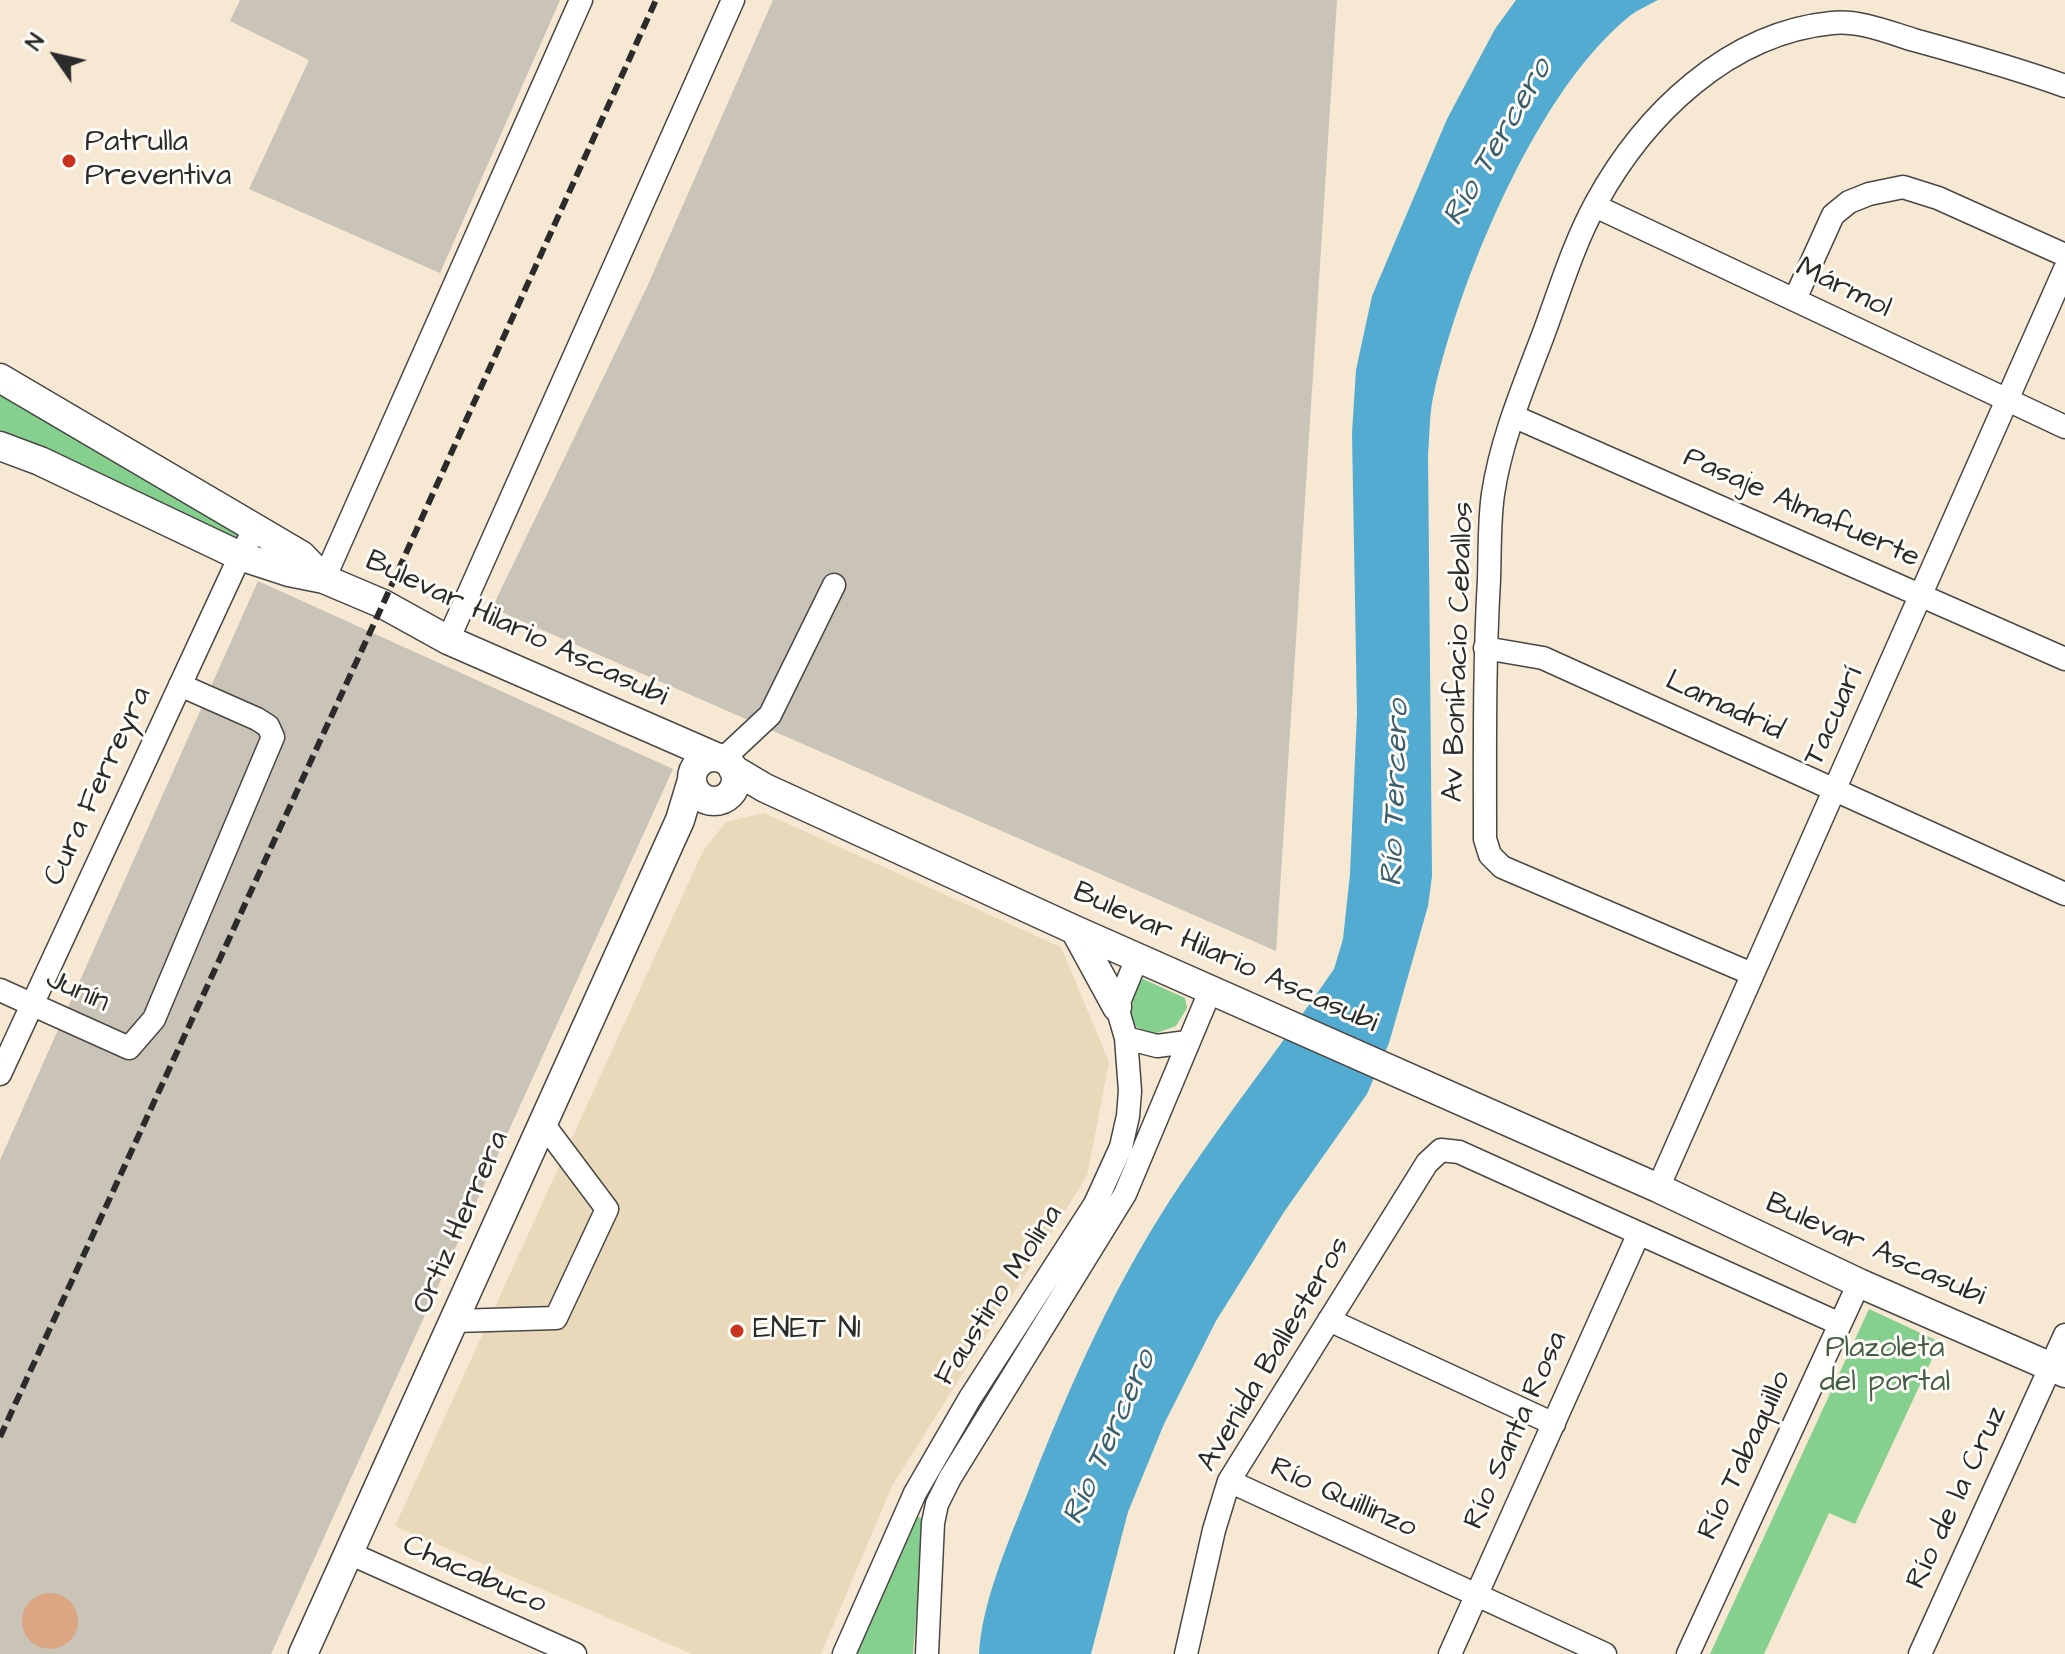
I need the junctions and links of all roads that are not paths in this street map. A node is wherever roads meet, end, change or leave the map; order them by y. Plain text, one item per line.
1 (581, 0) edge
2 (733, 0) edge
3 (2065, 86) edge
4 (1595, 206) junction
5 (2065, 255) edge
6 (2065, 269) edge
7 (1795, 299) junction
8 (0, 378) edge
9 (2007, 401) junction
10 (1513, 416) junction
11 (2065, 427) edge
12 (0, 446) edge
13 (256, 527) junction
14 (240, 556) junction
15 (324, 579) junction
16 (834, 585) dead end
17 (1922, 595) junction
18 (448, 640) junction
19 (1485, 648) junction
20 (2065, 659) edge
21 (180, 685) junction
22 (715, 775) junction
23 (1835, 791) junction
24 (2065, 894) edge
25 (1075, 930) junction
26 (1138, 956) junction
27 (1752, 974) junction
28 (1211, 989) junction
29 (0, 990) edge
30 (31, 1004) junction
31 (1117, 1007) junction
32 (1126, 1038) junction
33 (1187, 1042) junction
34 (0, 1074) edge
35 (544, 1125) junction
36 (1658, 1188) junction
37 (1639, 1233) junction
38 (1859, 1283) junction
39 (1329, 1320) junction
40 (455, 1321) junction
41 (1840, 1324) junction
42 (2065, 1335) edge
43 (2058, 1370) edge
44 (1554, 1424) junction
45 (1229, 1481) junction
46 (349, 1553) junction
47 (1477, 1593) junction
48 (303, 1654) edge
49 (575, 1654) edge
50 (844, 1654) edge
51 (927, 1654) edge
52 (1186, 1654) edge
53 (1450, 1654) edge
54 (1605, 1654) edge
55 (1688, 1654) edge
56 (1920, 1654) edge

1 - 15 street
2 - 18 street
3 - 4 street, Av Bonifacio Ceballos
4 - 7 street, Mármol
4 - 10 street, Av Bonifacio Ceballos
5 - 7 street
6 - 9 street, Tacuarí
7 - 9 street, Mármol
8 - 13 main road, Bulevar Hilario Ascasubi
9 - 11 street, Mármol
9 - 17 street, Tacuarí
10 - 17 street, Pasaje Almafuerte
10 - 19 street, Av Bonifacio Ceballos
12 - 14 main road, Bulevar Hilario Ascasubi
13 - 14 street, Cura Ferreyra
13 - 15 main road, Bulevar Hilario Ascasubi
14 - 15 main road, Bulevar Hilario Ascasubi
14 - 21 street, Cura Ferreyra
15 - 18 main road, Bulevar Hilario Ascasubi
16 - 22 street
17 - 20 street, Pasaje Almafuerte
17 - 23 street, Tacuarí
18 - 22 main road, Bulevar Hilario Ascasubi
19 - 23 street, Lamadrid
19 - 27 street, Av Bonifacio Ceballos
21 - 30 street, Cura Ferreyra
21 - 30 street, Junín
22 - 25 main road, Bulevar Hilario Ascasubi
22 - 35 main road, Ortiz Herrera
23 - 24 street, Lamadrid
23 - 27 street, Tacuarí
25 - 26 main road, Bulevar Hilario Ascasubi
25 - 31 main road
26 - 28 main road, Bulevar Hilario Ascasubi
26 - 31 street
27 - 36 street, Tacuarí
28 - 33 street, Faustino Molina
28 - 36 main road, Bulevar Hilario Ascasubi
29 - 30 street, Junín
30 - 34 street, Cura Ferreyra
31 - 32 street, Faustino Molina
32 - 33 street
32 - 50 street, Faustino Molina
33 - 51 street, Faustino Molina
35 - 40 main road, Ortiz Herrera
35 - 40 street
36 - 38 main road, Bulevar Ascasubi
37 - 39 street, Avenida Ballesteros
37 - 41 street
37 - 44 street, Río Santa Rosa
38 - 41 street, Río Tabaquillo
38 - 43 main road, Bulevar Ascasubi
39 - 44 street
39 - 45 street, Avenida Ballesteros
40 - 46 main road, Ortiz Herrera
41 - 55 street, Río Tabaquillo
42 - 43 street, Río de la Cruz
43 - 56 street, Río de la Cruz
44 - 47 street, Río Santa Rosa
45 - 47 street, Río Quillinzo
45 - 52 street, Avenida Ballesteros
46 - 48 main road, Ortiz Herrera
46 - 49 street, Chacabuco
47 - 53 street, Río Santa Rosa
47 - 54 street, Río Quillinzo

